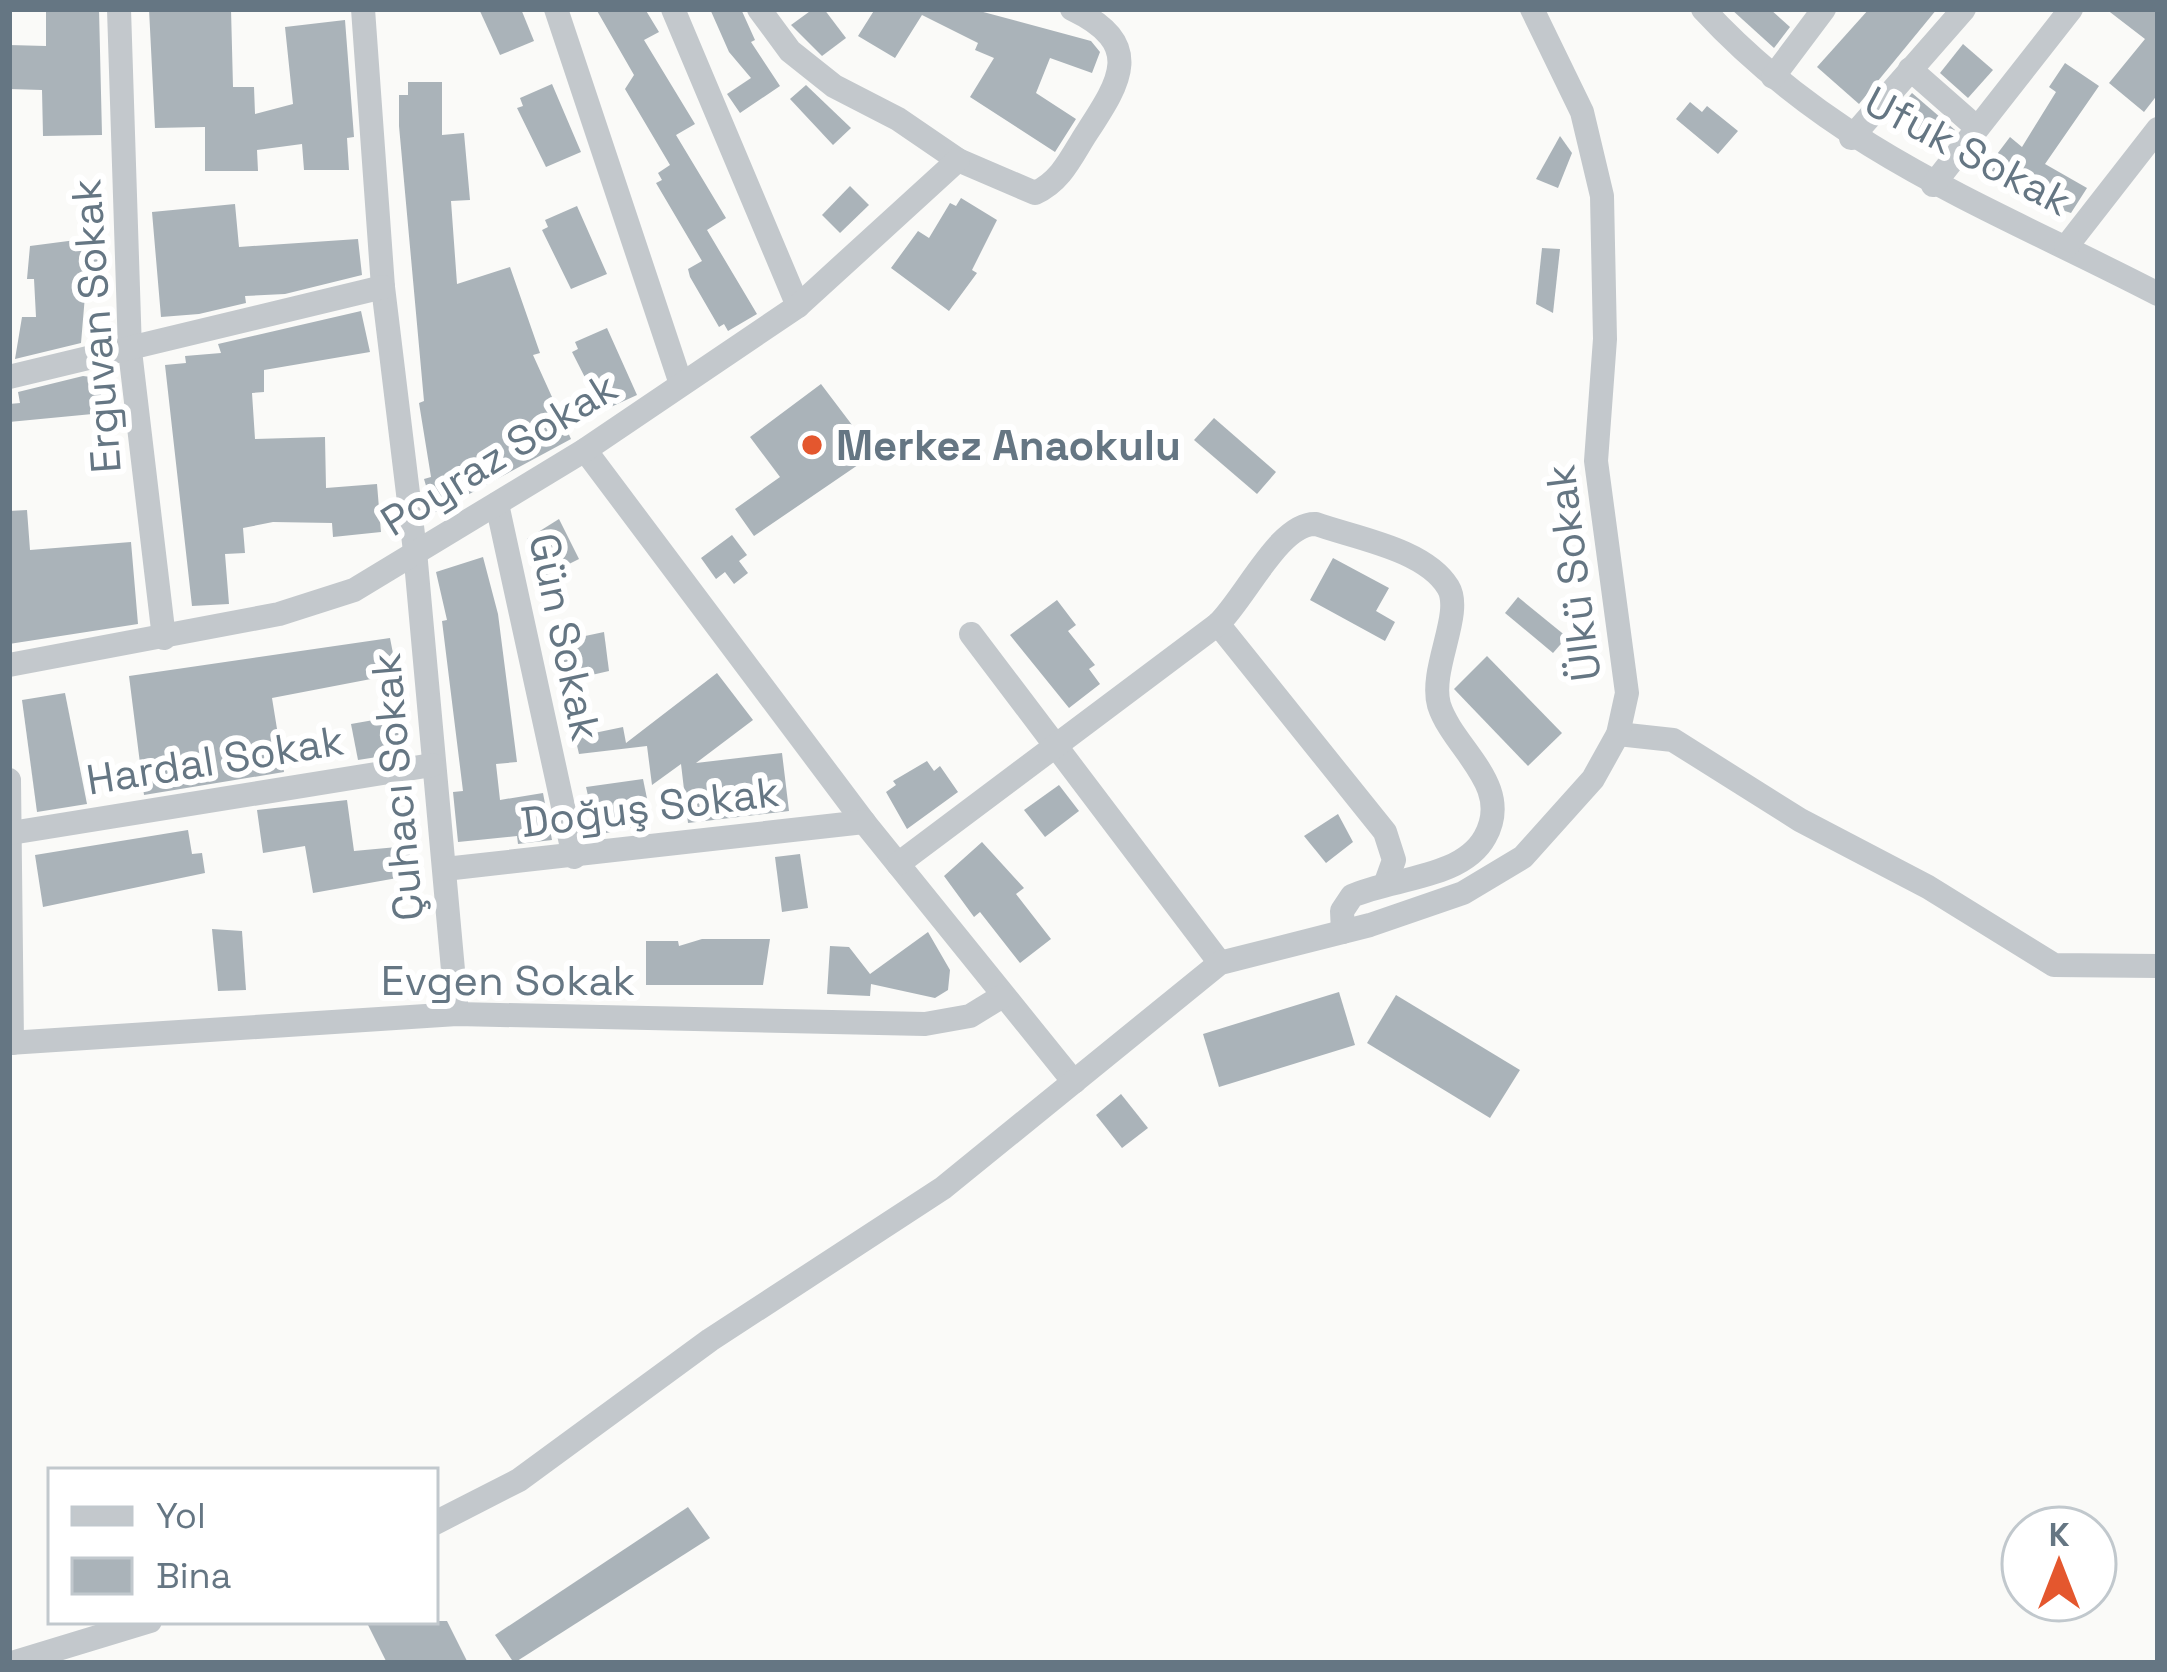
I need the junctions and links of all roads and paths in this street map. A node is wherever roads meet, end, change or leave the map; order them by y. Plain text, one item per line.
1 (118, 9) edge
2 (363, 9) edge
3 (556, 9) edge
4 (673, 9) edge
5 (759, 9) edge
6 (1072, 9) edge
7 (1532, 9) edge
8 (1703, 9) edge
9 (1824, 9) edge
10 (1964, 9) edge
11 (2072, 9) edge
12 (1910, 69) junction
13 (1773, 77) junction
14 (1976, 127) junction
15 (2158, 129) edge
16 (1851, 138) junction
17 (958, 160) junction
18 (1934, 185) junction
19 (2066, 247) junction
20 (383, 287) junction
21 (2158, 293) edge
22 (798, 306) junction
23 (130, 351) junction
24 (9, 377) edge
25 (681, 384) junction
26 (585, 450) junction
27 (497, 504) junction
28 (415, 551) junction
29 (1218, 624) junction
30 (971, 634) dead end
31 (164, 638) junction
32 (9, 665) edge
33 (1618, 734) junction
34 (1058, 744) junction
35 (432, 764) junction
36 (9, 780) edge
37 (864, 822) junction
38 (11, 833) edge
39 (574, 857) junction
40 (898, 864) junction
41 (445, 868) junction
42 (1385, 885) junction
43 (1343, 932) junction
44 (1220, 963) junction
45 (2158, 966) edge
46 (1001, 997) junction
47 (457, 1014) junction
48 (10, 1043) edge
49 (1074, 1082) junction
50 (438, 1521) edge
51 (140, 1624) edge
52 (12, 1663) edge

1 - 23 street, Erguvan Sokak
2 - 20 street, Çuhacı Sokak
3 - 25 street
4 - 22 street
5 - 17 street
6 - 17 street
7 - 33 street, Ülkü Sokak
8 - 13 street, Ufuk Sokak
9 - 13 street
10 - 12 street
11 - 14 street
12 - 14 street
12 - 16 street
13 - 16 street, Ufuk Sokak
14 - 18 street
15 - 19 street
16 - 18 street, Ufuk Sokak
17 - 22 street, Poyraz Sokak
18 - 19 street, Ufuk Sokak
19 - 21 street, Ufuk Sokak
20 - 23 street
20 - 28 street, Çuhacı Sokak
22 - 25 street, Poyraz Sokak
23 - 24 street
23 - 31 street, Erguvan Sokak
25 - 26 street, Poyraz Sokak
26 - 27 street, Poyraz Sokak
26 - 37 street
27 - 28 street, Poyraz Sokak
27 - 39 street, Gün Sokak
28 - 31 street, Poyraz Sokak
28 - 35 street, Çuhacı Sokak
29 - 34 street
29 - 42 street
29 - 42 street
30 - 34 street
31 - 32 street, Poyraz Sokak
33 - 43 street, Ülkü Sokak
33 - 45 street
34 - 40 street
34 - 44 street
35 - 38 street, Hardal Sokak
35 - 41 street, Çuhacı Sokak
36 - 38 street
37 - 39 street, Doğuş Sokak
37 - 40 street
38 - 48 street
39 - 41 street, Doğuş Sokak
40 - 46 street
41 - 47 street, Çuhacı Sokak
42 - 43 street
43 - 44 street, Ülkü Sokak
44 - 49 street
46 - 47 street, Evgen Sokak
46 - 49 street
47 - 48 street, Evgen Sokak
49 - 50 street
51 - 52 street

